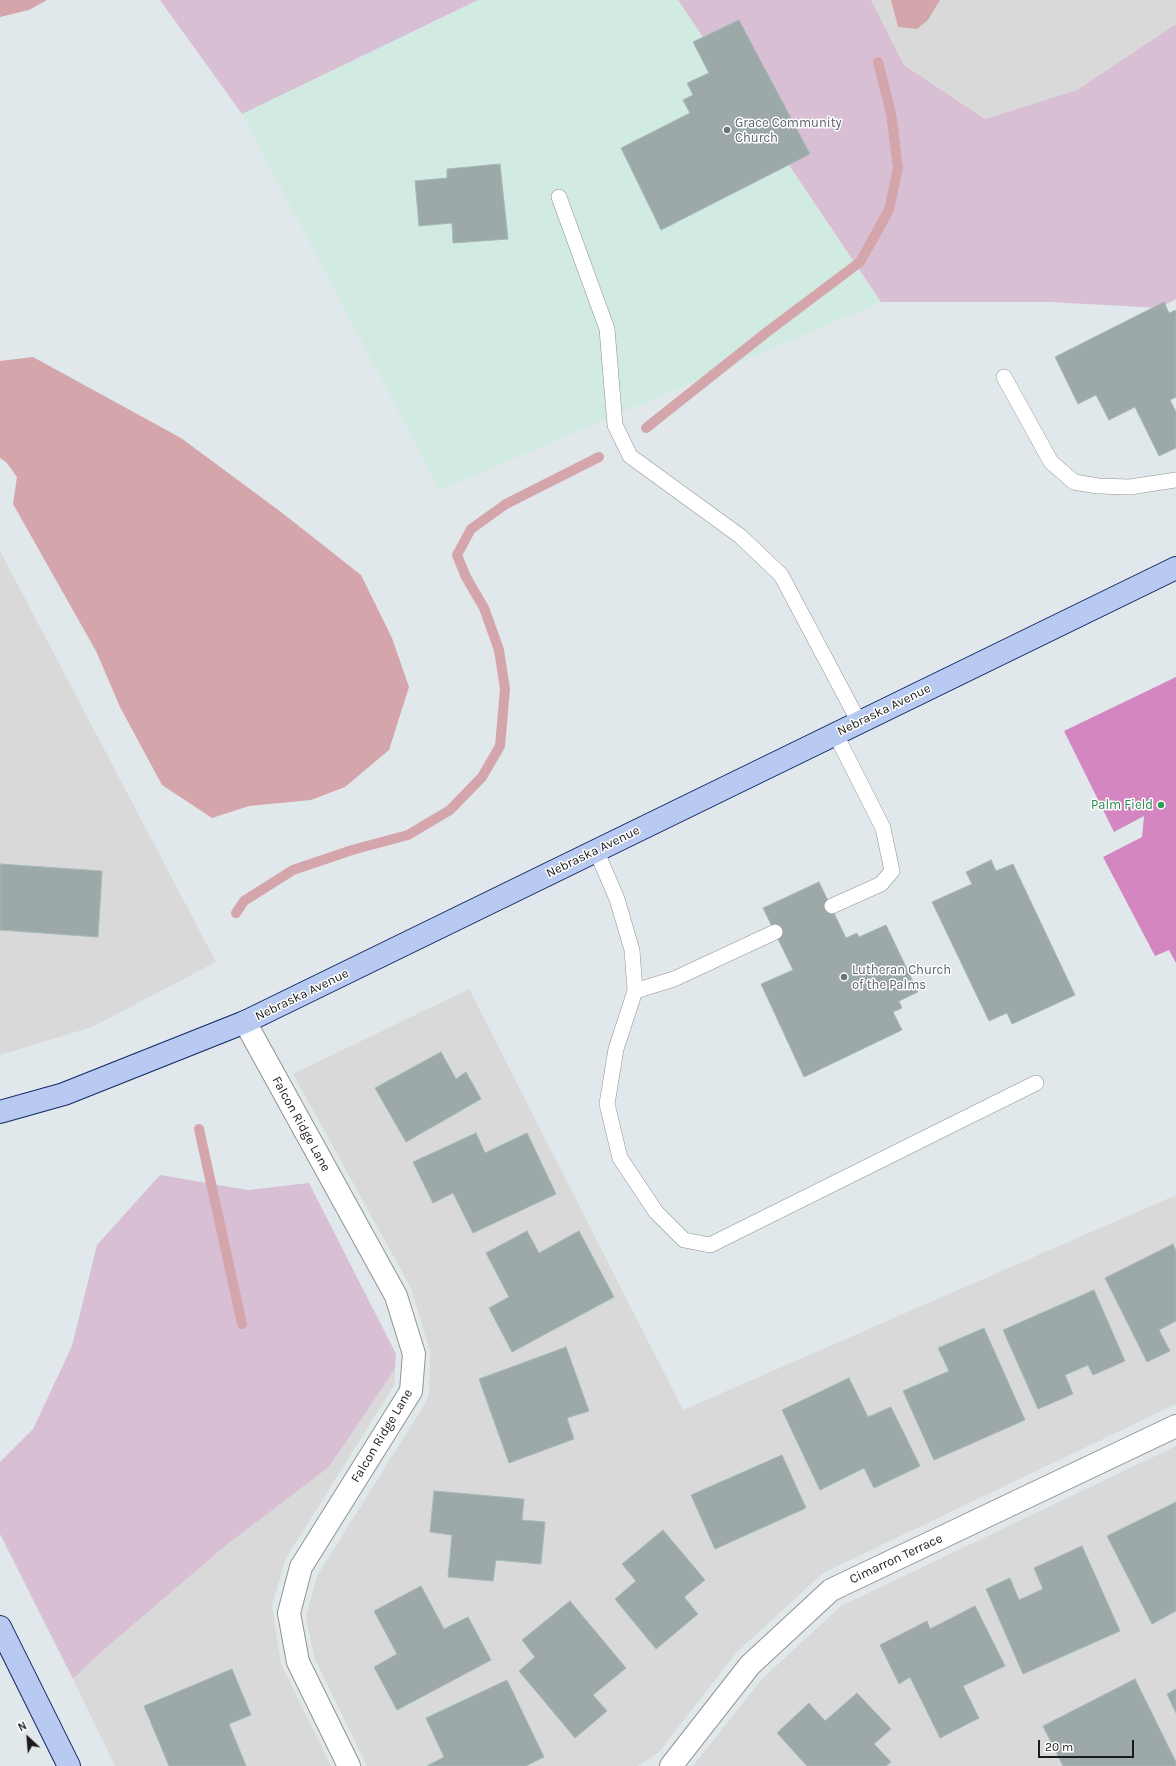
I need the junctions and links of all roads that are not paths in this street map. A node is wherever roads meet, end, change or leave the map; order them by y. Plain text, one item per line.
1 (559, 197) dead end
2 (1004, 378) dead end
3 (1176, 480) edge
4 (1176, 568) edge
5 (859, 722) junction
6 (836, 733) junction
7 (596, 850) junction
8 (832, 906) dead end
9 (775, 932) dead end
10 (635, 991) junction
11 (245, 1022) junction
12 (1036, 1084) dead end
13 (0, 1112) edge
14 (1176, 1426) edge
15 (0, 1627) edge
16 (69, 1766) edge
17 (349, 1766) edge
18 (671, 1766) edge

1 - 5 lane
2 - 3 lane
4 - 5 main road, Nebraska Avenue
5 - 6 main road, Nebraska Avenue
6 - 7 main road, Nebraska Avenue
6 - 8 lane
7 - 10 lane
7 - 11 main road, Nebraska Avenue
9 - 10 lane
10 - 12 lane
11 - 13 main road, Nebraska Avenue
11 - 17 street, Falcon Ridge Lane
14 - 18 street, Cimarron Terrace
15 - 16 main road

